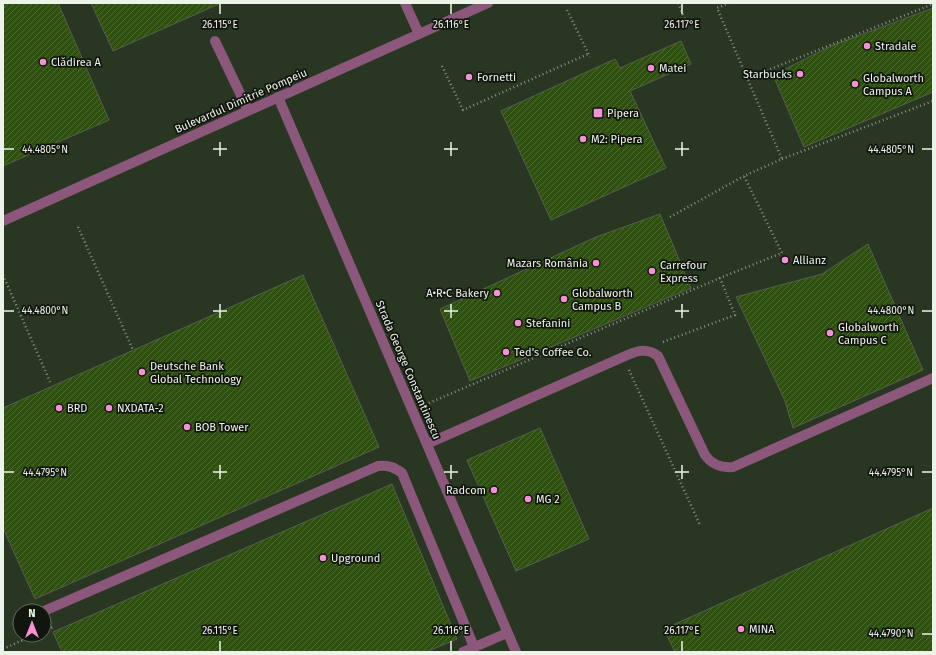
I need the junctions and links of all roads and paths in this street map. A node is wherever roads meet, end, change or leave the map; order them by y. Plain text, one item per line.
1 (405, 3) edge
2 (488, 3) edge
3 (678, 3) edge
4 (729, 3) edge
5 (933, 4) edge
6 (567, 10) dead end
7 (685, 20) dead end
8 (419, 34) junction
9 (215, 41) dead end
10 (588, 54) junction
11 (590, 57) dead end
12 (442, 66) dead end
13 (748, 78) junction
14 (278, 97) junction
15 (933, 102) edge
16 (248, 110) junction
17 (782, 159) junction
18 (744, 176) junction
19 (670, 217) dead end
20 (3, 221) edge
21 (78, 227) dead end
22 (3, 275) edge
23 (720, 278) junction
24 (644, 349) junction
25 (133, 350) dead end
26 (623, 356) junction
27 (933, 378) edge
28 (51, 384) dead end
29 (429, 403) dead end
30 (427, 444) junction
31 (700, 525) dead end
32 (52, 608) edge
33 (508, 633) junction
34 (16, 643) edge
35 (474, 647) junction
36 (3, 649) edge
37 (463, 652) edge
38 (516, 652) edge

1 - 8 street
2 - 8 street, Bulevardul Dimitrie Pompeiu
3 - 7 path
4 - 13 path
5 - 13 path
6 - 10 path
8 - 14 street, Bulevardul Dimitrie Pompeiu
9 - 16 street
10 - 11 path
10 - 12 path
13 - 17 path
14 - 16 street, Bulevardul Dimitrie Pompeiu
14 - 30 street, Strada George Constantinescu
15 - 17 path
16 - 20 street, Bulevardul Dimitrie Pompeiu
17 - 18 path
18 - 19 path
18 - 23 path
21 - 25 path
22 - 28 path
23 - 24 path
23 - 29 path
24 - 26 street
24 - 27 street
26 - 30 street
26 - 31 path
30 - 33 street, Strada George Constantinescu
32 - 35 street
33 - 35 street
33 - 38 street, Strada George Constantinescu
34 - 36 path
35 - 37 street

